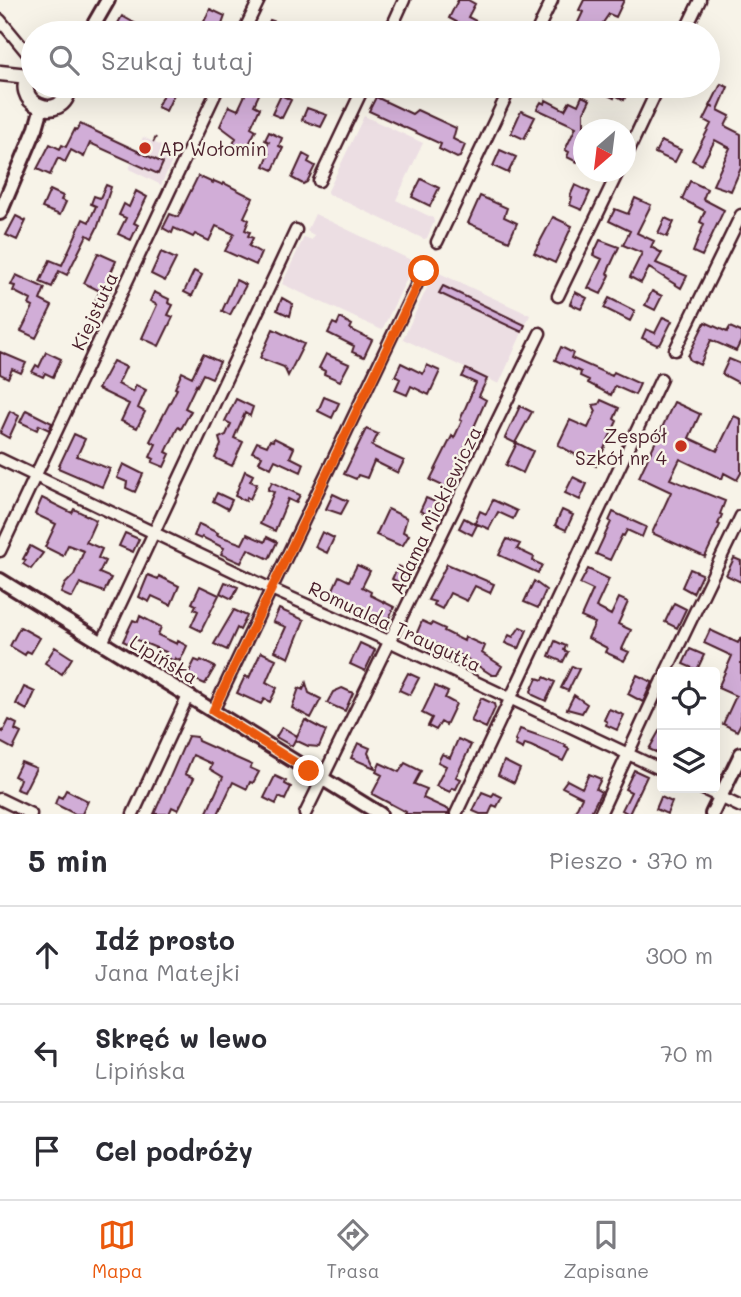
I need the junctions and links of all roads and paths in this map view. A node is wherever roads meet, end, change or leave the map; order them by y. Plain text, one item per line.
1 (108, 0) edge
2 (259, 0) edge
3 (404, 0) edge
4 (552, 0) edge
5 (700, 0) edge
6 (0, 20) edge
7 (96, 21) edge
8 (249, 21) edge
9 (394, 21) edge
10 (542, 21) edge
11 (690, 21) edge
12 (21, 45) edge
13 (0, 73) edge
14 (21, 73) edge
15 (30, 98) edge
16 (66, 98) edge
17 (213, 98) edge
18 (358, 98) edge
19 (505, 98) edge
20 (653, 98) edge
21 (42, 107) junction
22 (636, 133) edge
23 (156, 137) dead end
24 (148, 153) dead end
25 (319, 181) dead end
26 (613, 182) edge
27 (0, 213) edge
28 (741, 215) edge
29 (296, 230) dead end
30 (437, 242) dead end
31 (424, 271) dead end
32 (558, 296) dead end
33 (540, 333) dead end
34 (675, 349) dead end
35 (661, 379) dead end
36 (0, 459) edge
37 (36, 476) junction
38 (741, 516) edge
39 (153, 533) junction
40 (0, 551) edge
41 (0, 580) edge
42 (271, 589) junction
43 (391, 642) junction
44 (102, 643) junction
45 (668, 667) edge
46 (657, 691) edge
47 (188, 696) junction
48 (510, 698) junction
49 (213, 711) junction
50 (627, 754) junction
51 (741, 754) edge
52 (657, 768) edge
53 (323, 779) junction
54 (712, 793) edge
55 (721, 797) junction
56 (0, 799) edge
57 (741, 807) edge
58 (31, 814) edge
59 (133, 814) edge
60 (305, 814) edge
61 (380, 814) edge
62 (457, 814) edge
63 (600, 814) edge
64 (712, 814) edge

1 - 7 street
2 - 8 street
3 - 9 street
4 - 10 street
5 - 11 street
6 - 12 street
13 - 14 main road
15 - 21 main road
16 - 21 main road
17 - 37 street, Kiejstuta
18 - 25 street
19 - 30 street
20 - 22 street
21 - 27 street
23 - 24 path
26 - 32 street
28 - 34 street
29 - 39 street
31 - 42 street
33 - 43 street, Adama Mickiewicza
35 - 48 street
36 - 37 street, Romualda Traugutta
37 - 39 street, Romualda Traugutta
37 - 40 street, Kiejstuta
38 - 45 street
39 - 42 street, Romualda Traugutta
39 - 44 street
41 - 44 street, Lipińska
42 - 43 street, Romualda Traugutta
42 - 49 street
43 - 48 street, Romualda Traugutta
43 - 53 street, Adama Mickiewicza
44 - 47 street, Lipińska
46 - 50 street
47 - 49 street, Lipińska
47 - 59 street
48 - 50 street, Romualda Traugutta
48 - 62 street
49 - 53 street, Lipińska
50 - 52 street, Romualda Traugutta
50 - 63 street
51 - 55 street
53 - 60 street, Adama Mickiewicza
53 - 61 street, Lipińska
54 - 55 street
55 - 57 street
55 - 64 street
56 - 58 street

